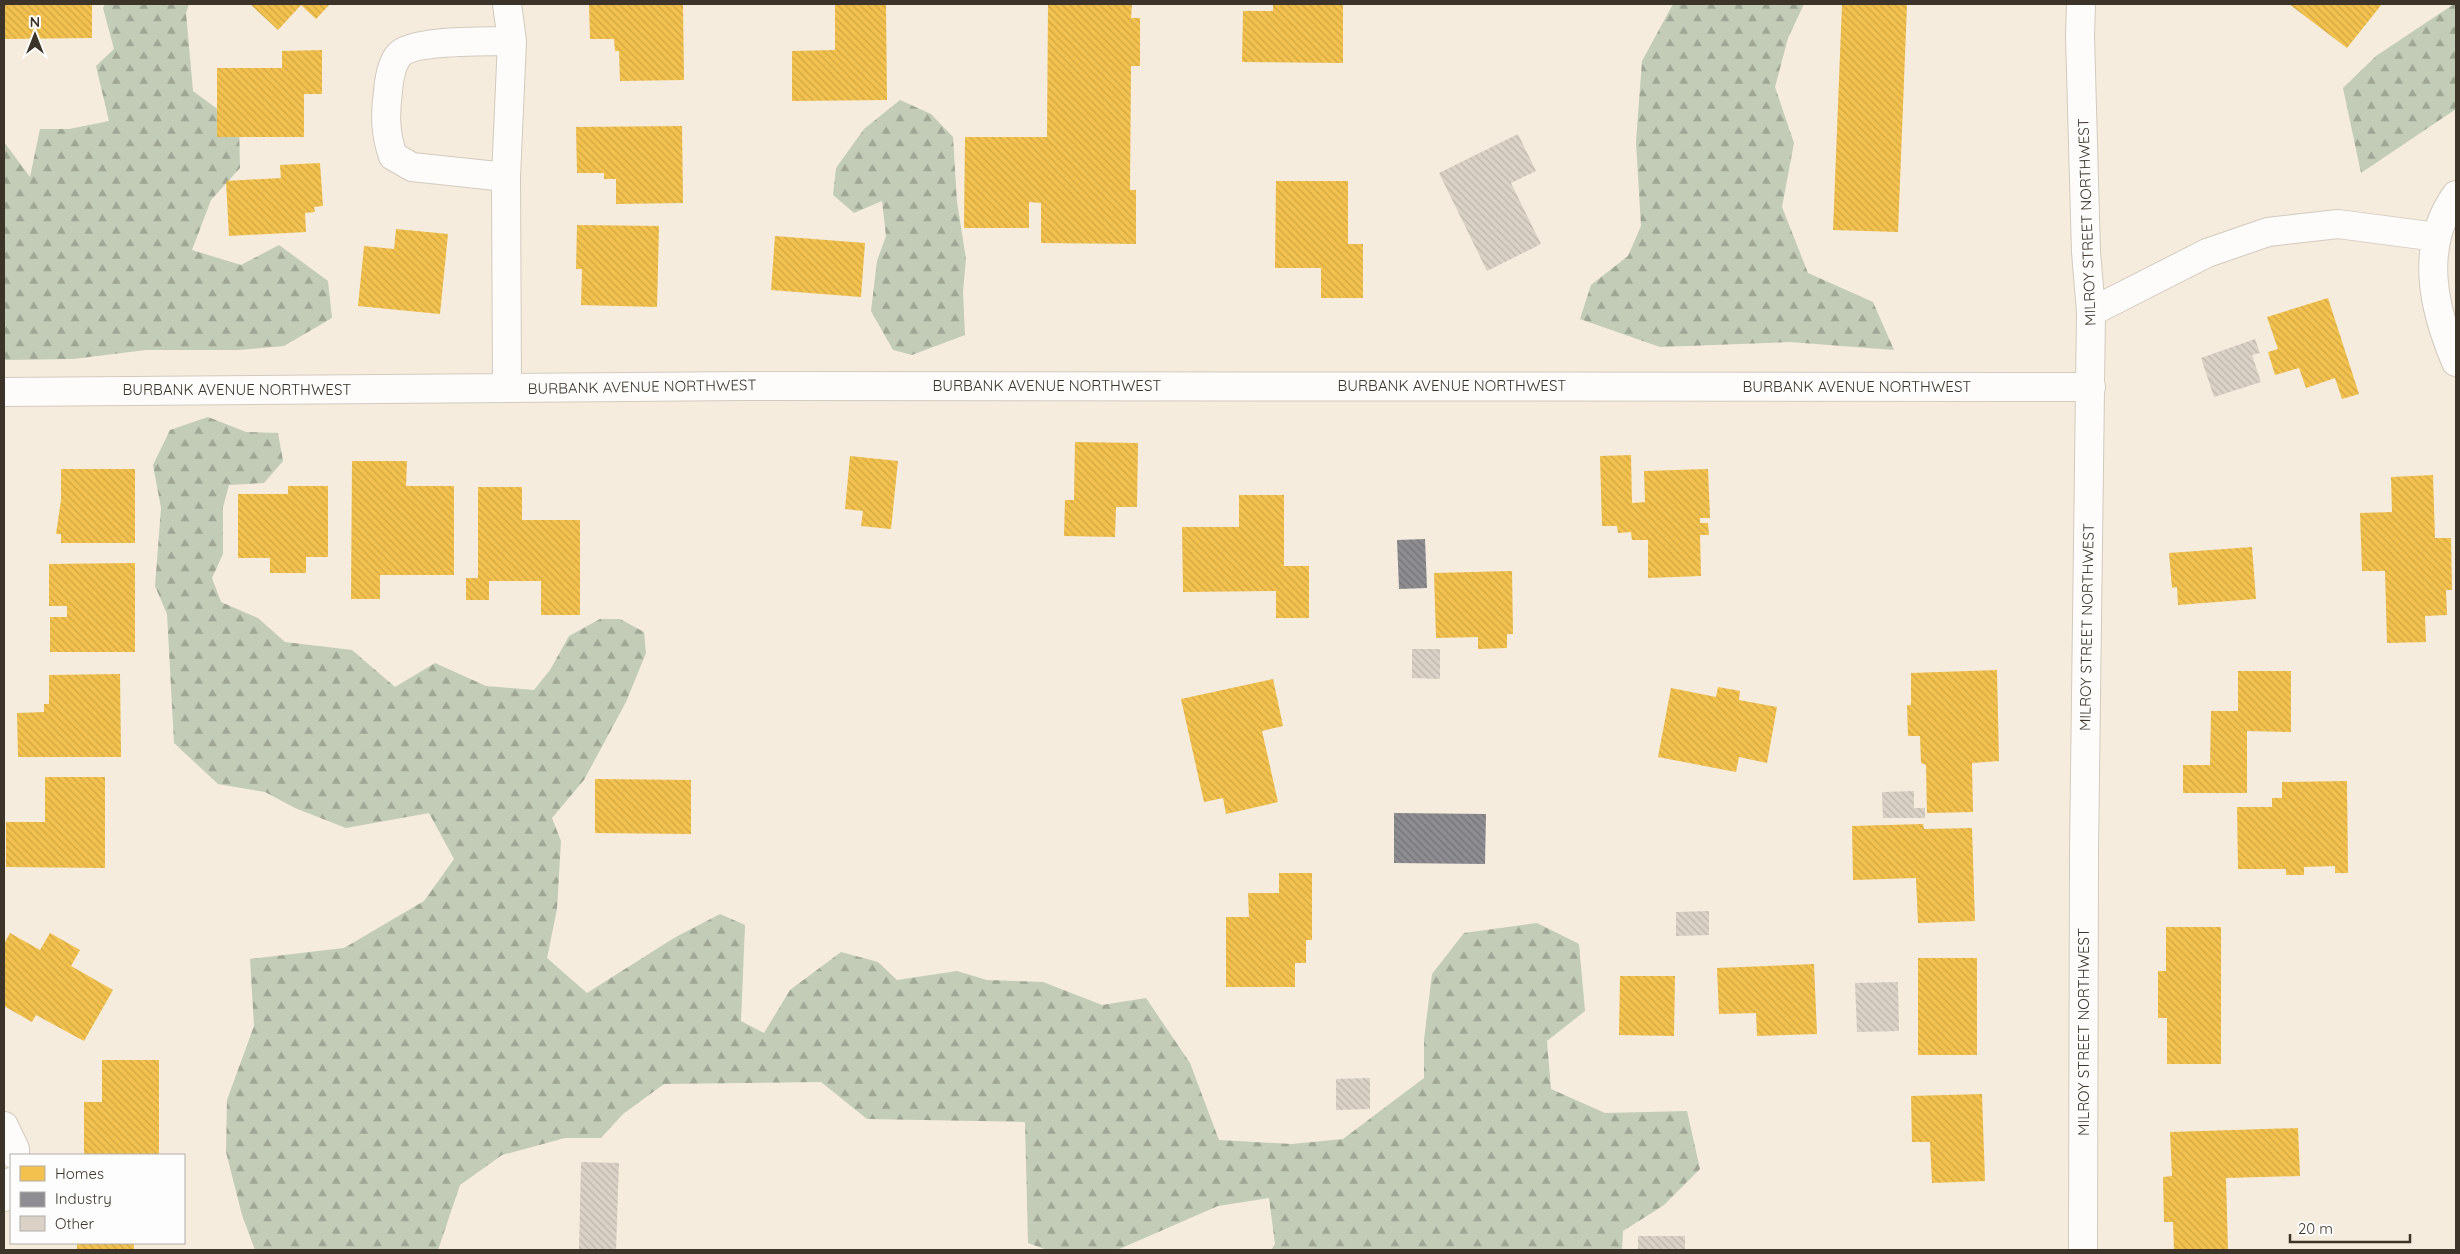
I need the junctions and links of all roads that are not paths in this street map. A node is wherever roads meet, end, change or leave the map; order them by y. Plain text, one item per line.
1 (507, 4) edge
2 (2081, 4) edge
3 (512, 40) junction
4 (506, 177) junction
5 (2456, 194) edge
6 (2437, 237) junction
7 (2091, 312) junction
8 (2456, 362) edge
9 (2091, 387) junction
10 (507, 388) junction
11 (4, 392) edge
12 (4, 1126) edge
13 (15, 1154) edge
14 (10, 1184) edge
15 (4, 1197) edge
16 (2083, 1250) edge

1 - 3 street
2 - 7 street, MILROY STREET NORTHWEST
3 - 4 street
3 - 4 street
4 - 10 street
5 - 6 street
6 - 7 street
6 - 8 street
7 - 9 street, MILROY STREET NORTHWEST
9 - 10 street, BURBANK AVENUE NORTHWEST
9 - 16 street, MILROY STREET NORTHWEST
10 - 11 street, BURBANK AVENUE NORTHWEST
12 - 13 street
14 - 15 street

